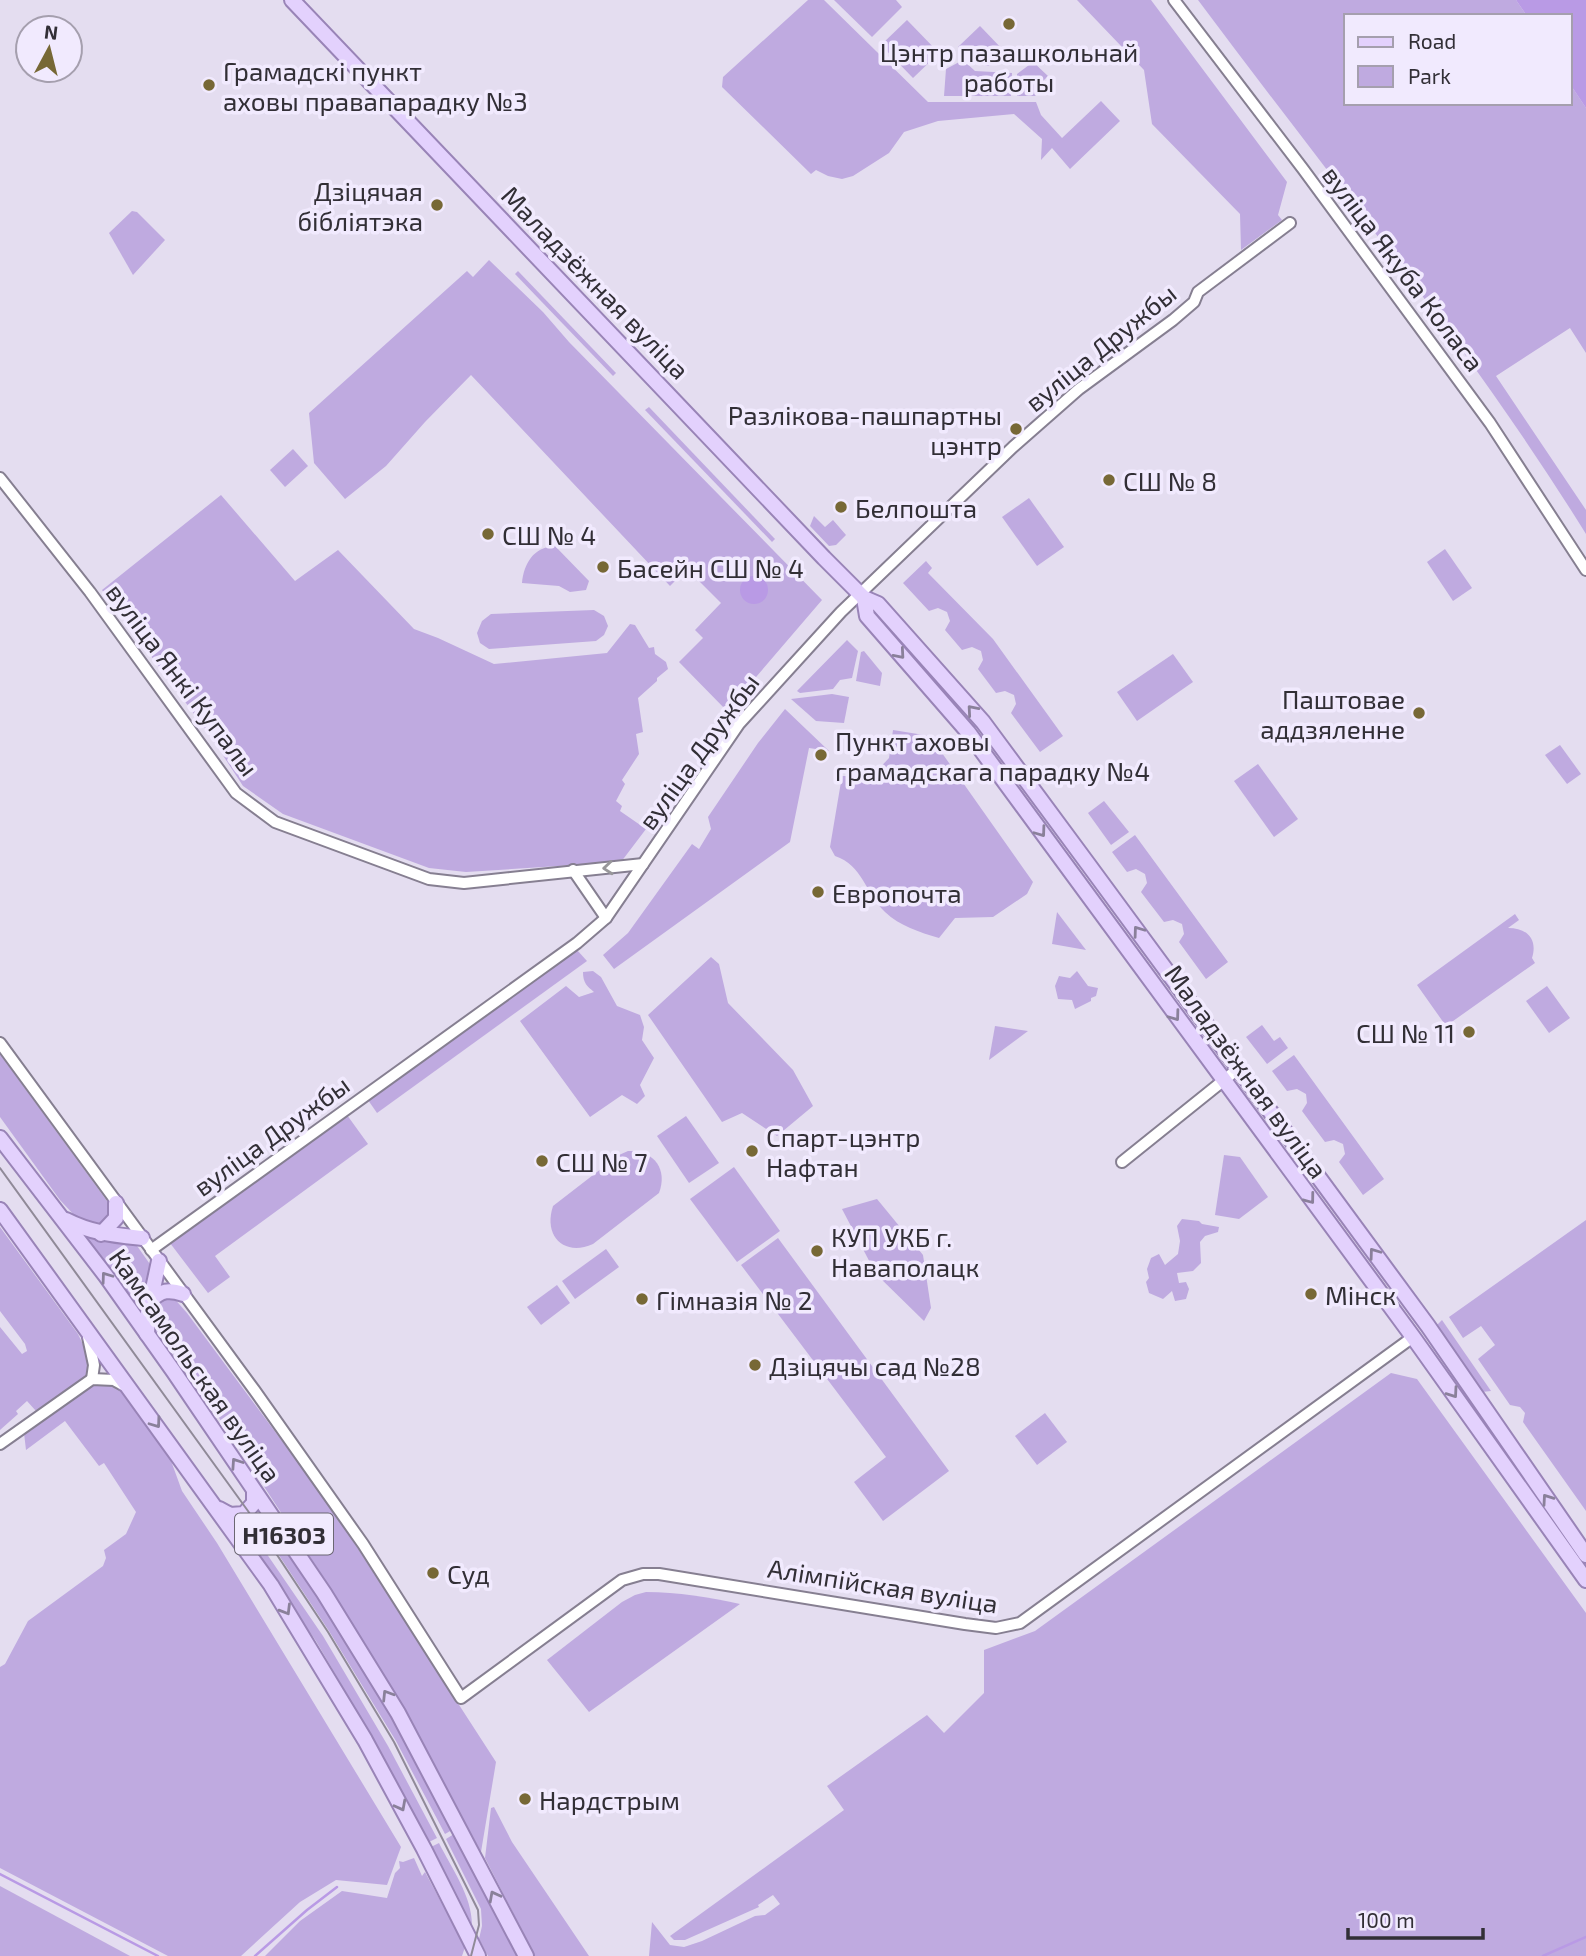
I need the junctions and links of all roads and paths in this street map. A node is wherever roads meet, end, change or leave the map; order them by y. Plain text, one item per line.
1 (292, 0) edge
2 (1174, 0) edge
3 (1290, 223) dead end
4 (0, 478) edge
5 (1586, 570) edge
6 (862, 596) junction
7 (643, 864) junction
8 (573, 870) junction
9 (606, 918) junction
10 (0, 1043) edge
11 (1239, 1068) junction
12 (1223, 1081) junction
13 (0, 1138) edge
14 (1122, 1161) dead end
15 (116, 1203) junction
16 (0, 1210) edge
17 (61, 1217) junction
18 (101, 1234) junction
19 (150, 1250) junction
20 (183, 1294) junction
21 (150, 1301) junction
22 (1428, 1326) junction
23 (85, 1328) junction
24 (146, 1334) junction
25 (1413, 1337) junction
26 (92, 1379) junction
27 (131, 1389) junction
28 (0, 1444) edge
29 (254, 1490) junction
30 (218, 1508) junction
31 (1586, 1555) edge
32 (1586, 1580) edge
33 (461, 1698) joint
34 (478, 1956) edge
35 (526, 1956) edge

1 - 6 main road, Маладзёжная вуліца
2 - 5 street, вуліца Якуба Коласа
3 - 6 street, вуліца Дружбы
4 - 8 street, вуліца Янкі Купалы
6 - 7 street, вуліца Дружбы
11 -> 6 main road, Маладзёжная вуліца
6 -> 12 main road, Маладзёжная вуліца
7 -> 8 street, вуліца Янкі Купалы
7 - 9 street, вуліца Дружбы
8 - 9 street
9 - 19 street, вуліца Дружбы
10 - 15 street, Камсамольская вуліца
11 - 12 street
22 -> 11 main road, Маладзёжная вуліца
12 - 14 street
12 -> 25 main road, Маладзёжная вуліца
13 - 17 main road, Камсамольская вуліца / Н16303
15 - 18 main road
15 - 19 street, Камсамольская вуліца
16 - 23 main road, Н16303
17 - 18 main road
24 -> 17 main road, Камсамольская вуліца / Н16303
18 - 19 main road
19 - 20 street, Камсамольская вуліца
19 - 21 main road
20 - 21 main road
20 - 33 street, Камсамольская вуліца
21 - 24 main road
22 - 25 main road
31 -> 22 main road, Маладзёжная вуліца
23 - 26 street
23 - 27 main road, Н16303
29 -> 24 main road, Камсамольская вуліца / Н16303
25 -> 32 main road, Маладзёжная вуліца
25 - 33 street, Алімпійская вуліца
26 - 27 street
26 - 28 street
27 -> 30 main road, Н16303
29 - 30 main road
35 -> 29 main road, Камсамольская вуліца / Н16303
30 -> 34 main road, Н16303

